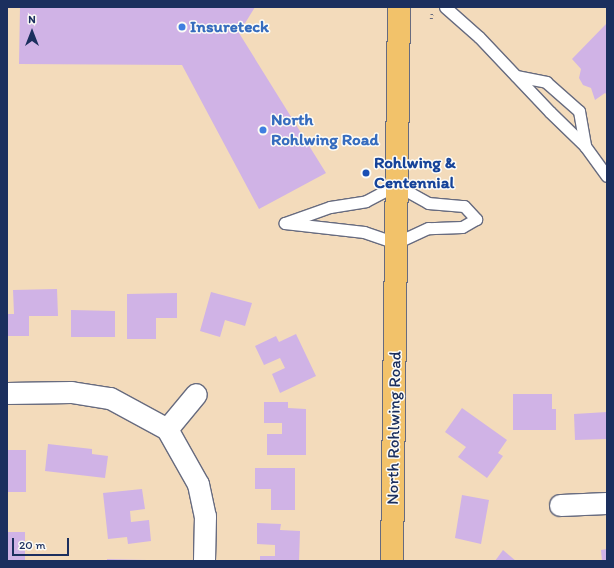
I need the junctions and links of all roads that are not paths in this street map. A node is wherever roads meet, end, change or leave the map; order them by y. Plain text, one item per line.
1 (399, 7) edge
2 (445, 7) edge
3 (516, 76) junction
4 (585, 146) junction
5 (607, 176) edge
6 (396, 185) junction
7 (396, 242) junction
8 (7, 393) edge
9 (196, 394) dead end
10 (167, 429) junction
11 (607, 503) edge
12 (560, 505) dead end
13 (204, 561) edge
14 (392, 561) edge

1 - 6 main road, North Rohlwing Road
2 - 3 lane
3 - 4 lane
3 - 4 lane
4 - 5 lane
6 - 7 main road, North Rohlwing Road
6 - 7 lane
6 - 7 lane
7 - 14 main road, North Rohlwing Road
8 - 10 street
9 - 10 street
10 - 13 street
11 - 12 street

